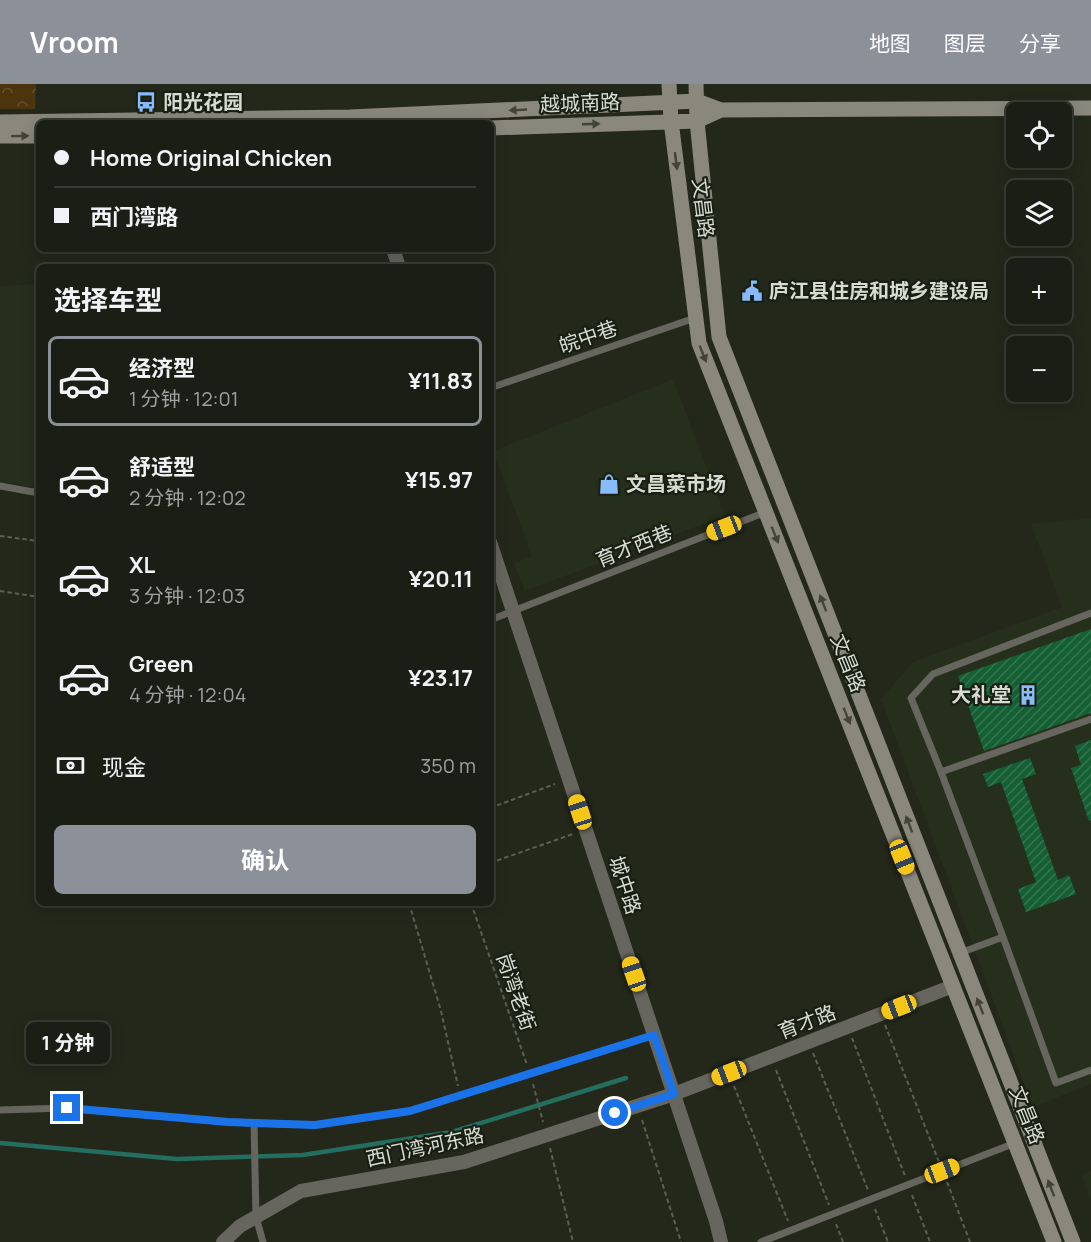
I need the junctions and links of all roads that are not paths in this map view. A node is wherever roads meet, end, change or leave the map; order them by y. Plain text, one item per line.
1 (669, 84) edge
2 (696, 84) edge
3 (697, 101) junction
4 (669, 103) junction
5 (1091, 108) edge
6 (721, 110) junction
7 (242, 120) edge
8 (351, 120) edge
9 (670, 121) junction
10 (697, 121) junction
11 (0, 122) edge
12 (36, 122) edge
13 (494, 128) edge
14 (0, 136) edge
15 (36, 136) edge
16 (696, 318) junction
17 (494, 387) edge
18 (0, 486) edge
19 (36, 492) edge
20 (766, 512) junction
21 (494, 554) edge
22 (514, 612) junction
23 (1091, 613) edge
24 (494, 619) edge
25 (1091, 719) edge
26 (941, 772) junction
27 (1003, 937) junction
28 (960, 953) junction
29 (953, 986) junction
30 (654, 1035) junction
31 (1091, 1070) edge
32 (674, 1094) junction
33 (0, 1110) edge
34 (254, 1123) junction
35 (1015, 1143) junction
36 (256, 1217) junction
37 (223, 1242) edge
38 (263, 1242) edge
39 (721, 1242) edge
40 (761, 1242) edge
41 (1054, 1242) edge
42 (1072, 1242) edge

1 - 4 main road, 文昌路
2 - 3 main road, 文昌路
3 - 4 main road
3 - 6 main road
3 - 10 main road, 文昌路
4 -> 8 main road
4 - 9 main road, 文昌路
5 - 6 main road
6 - 10 main road
7 - 8 main road
9 - 10 main road, 越城南路
13 -> 9 main road, 越城南路
9 -> 16 main road, 文昌路
28 -> 10 main road, 文昌路
11 - 12 main road
14 -> 15 main road
16 - 17 lane, 皖中巷
16 -> 20 main road, 文昌路
18 - 19 lane
20 - 22 lane, 育才西巷
20 -> 29 main road, 文昌路
21 - 22 street, 城中路
22 - 24 lane, 育才西巷
22 - 30 street, 城中路
23 - 26 lane
25 - 26 lane
26 - 27 lane
27 - 28 lane
27 - 31 lane
42 -> 28 main road, 文昌路
29 - 32 street, 育才路
29 - 35 main road, 文昌路
30 - 32 street, 城中路
30 - 34 lane
32 - 36 street, 西门湾河东路
32 - 39 street, 城中路
33 - 34 lane
34 - 36 lane
35 - 40 lane
35 - 41 main road, 文昌路
36 - 37 street, 西门湾河东路
36 - 38 lane

